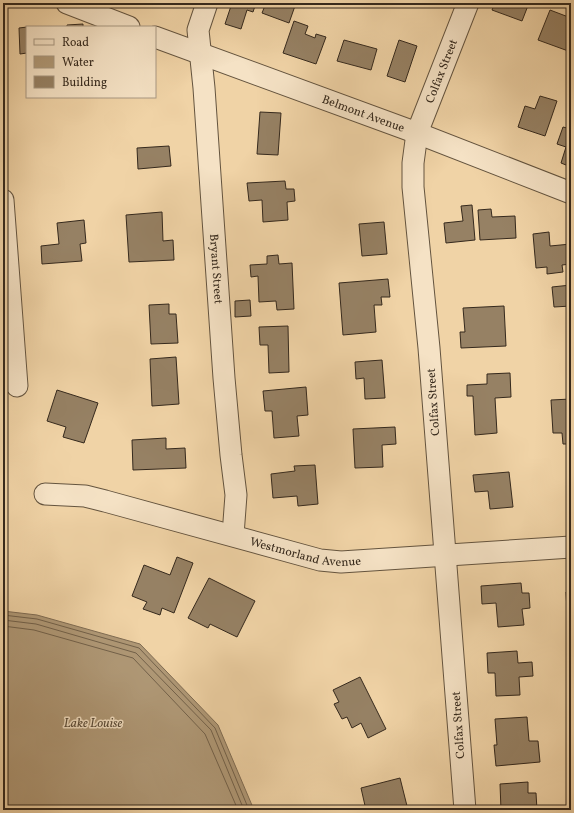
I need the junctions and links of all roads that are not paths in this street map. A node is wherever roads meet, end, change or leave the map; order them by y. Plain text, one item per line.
1 (67, 3) edge
2 (207, 3) edge
3 (468, 3) edge
4 (126, 26) edge
5 (156, 37) edge
6 (200, 54) junction
7 (417, 132) junction
8 (571, 193) edge
9 (3, 200) edge
10 (17, 386) dead end
11 (45, 494) dead end
12 (233, 535) junction
13 (571, 547) edge
14 (445, 556) junction
15 (465, 810) edge

1 - 4 street
2 - 6 street, Bryant Street
3 - 7 street, Colfax Street
5 - 6 street, Belmont Avenue
6 - 7 street, Belmont Avenue
6 - 12 street, Bryant Street
7 - 8 street, Belmont Avenue
7 - 14 street, Colfax Street
9 - 10 street
11 - 12 street, Westmorland Avenue
12 - 14 street, Westmorland Avenue
13 - 14 street, Westmorland Avenue
14 - 15 street, Colfax Street

